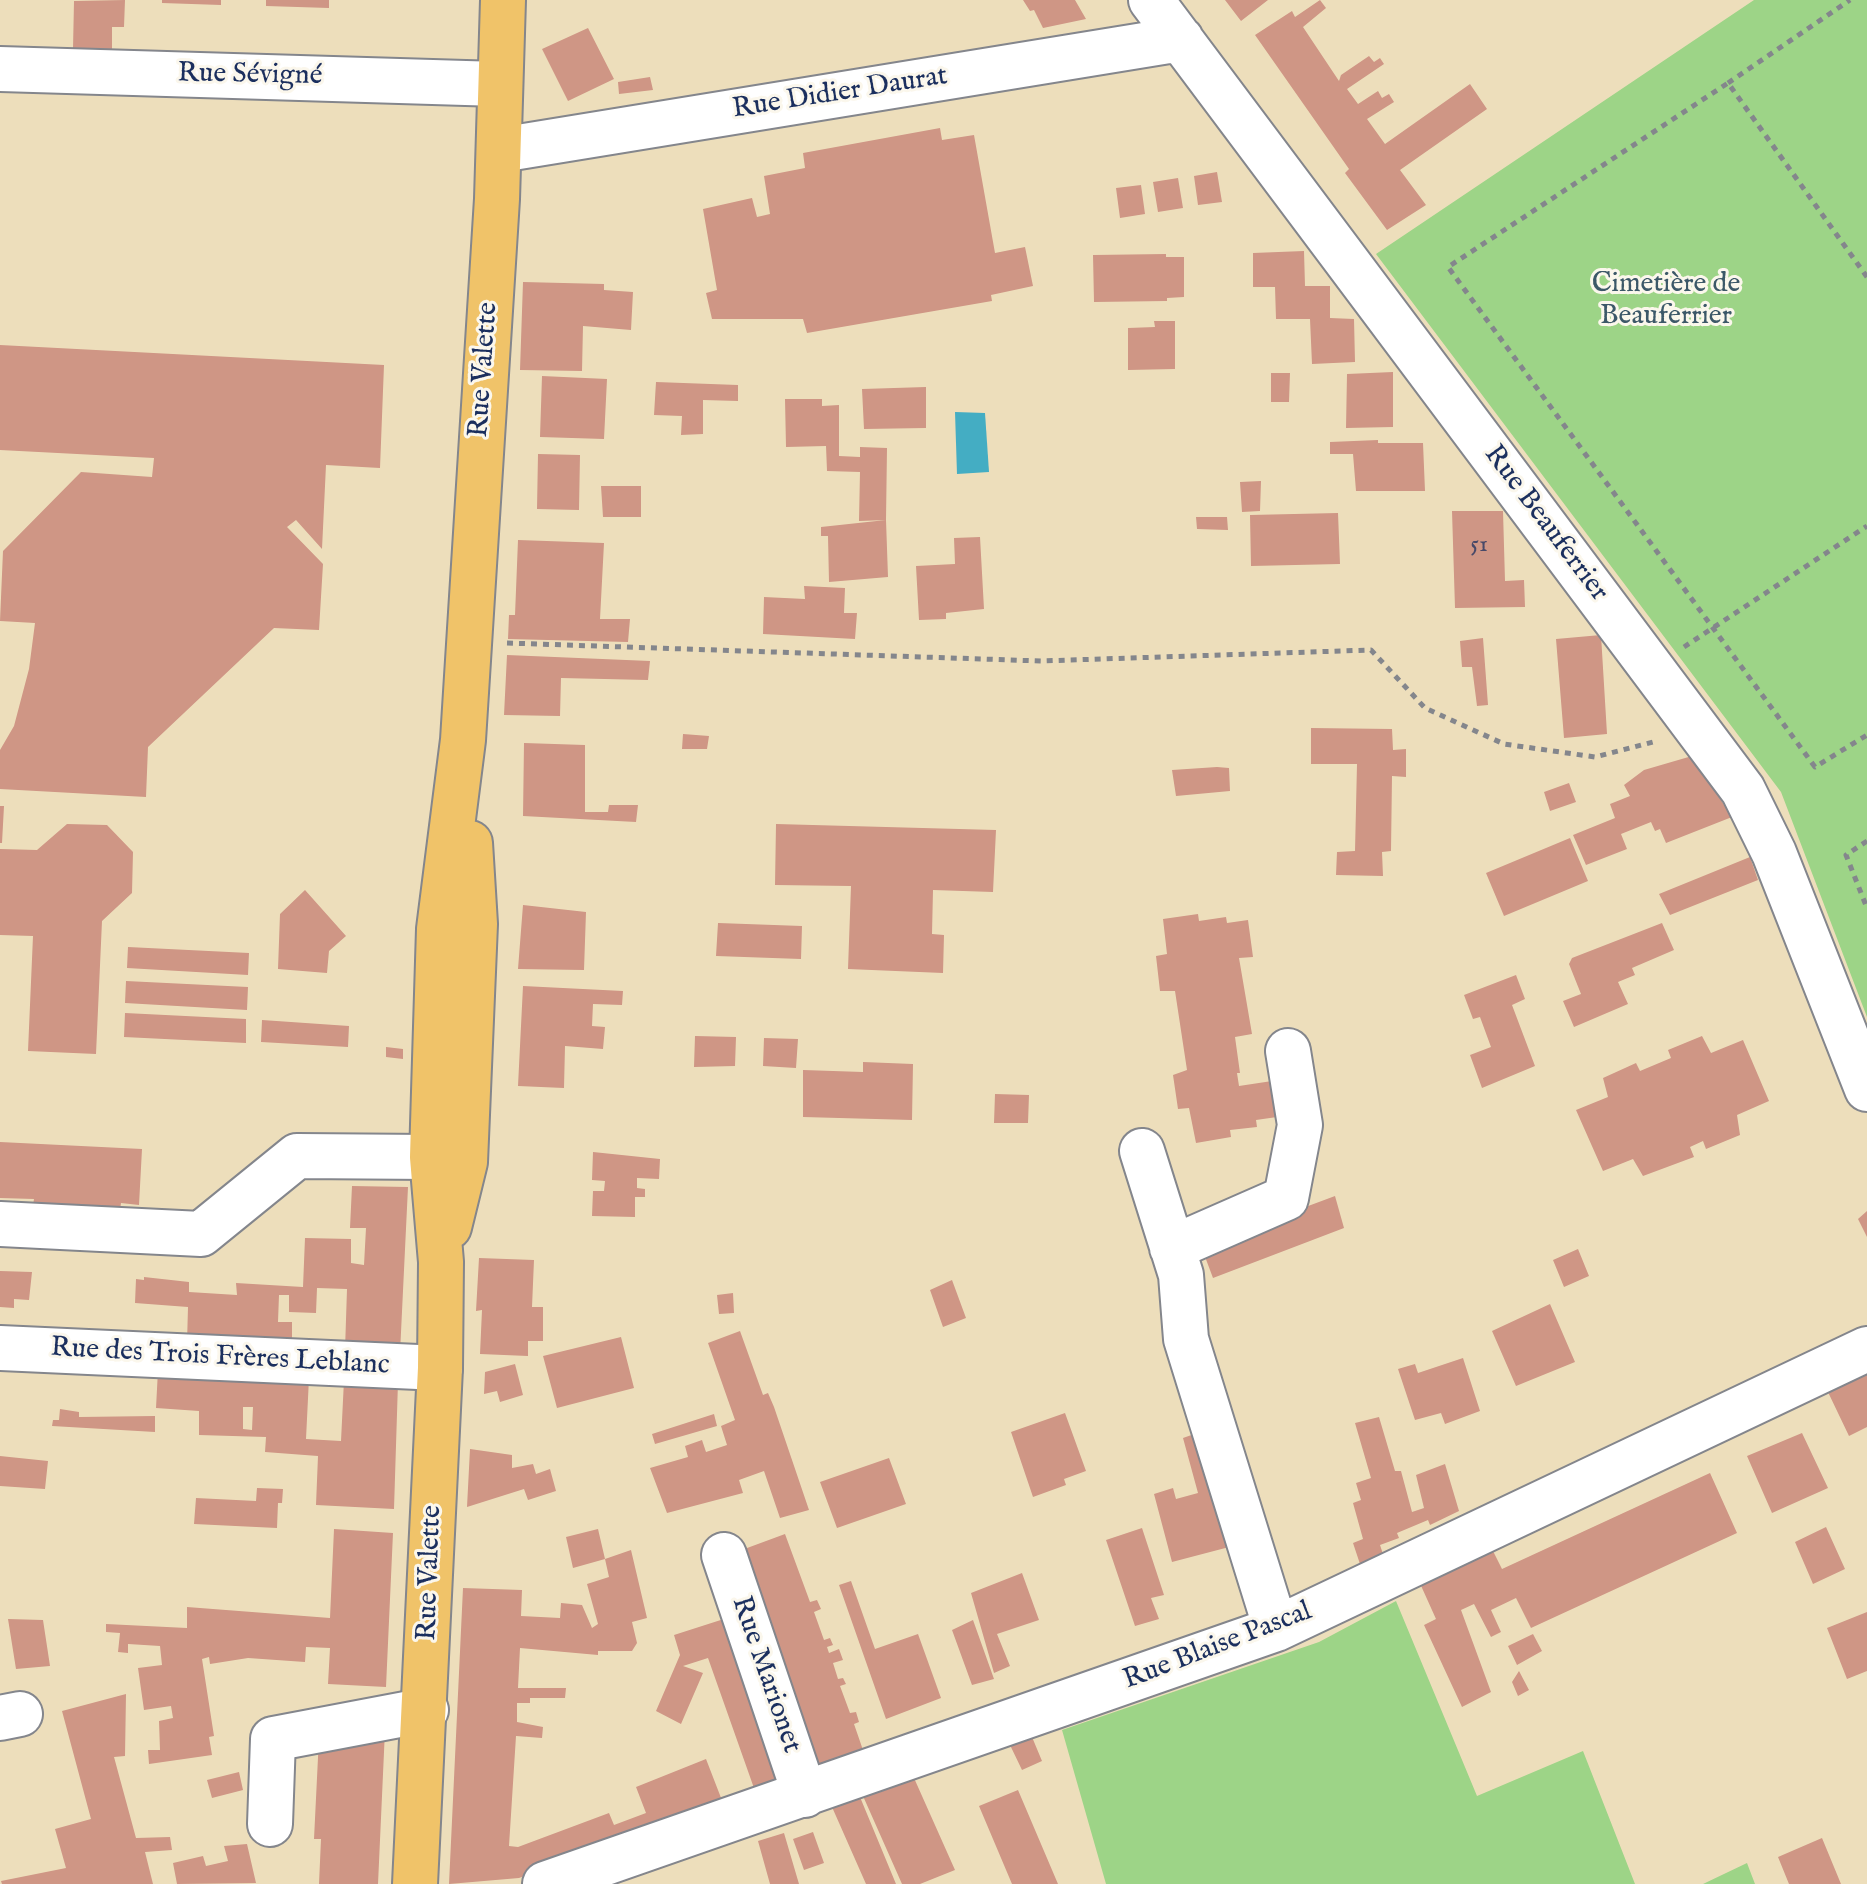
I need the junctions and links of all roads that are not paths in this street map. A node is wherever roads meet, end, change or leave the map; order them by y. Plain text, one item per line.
1 (503, 0) edge
2 (1151, 0) edge
3 (1181, 39) junction
4 (0, 69) edge
5 (499, 84) junction
6 (500, 150) junction
7 (463, 740) junction
8 (1288, 1051) dead end
9 (1867, 1089) edge
10 (1142, 1151) dead end
11 (432, 1157) junction
12 (0, 1224) edge
13 (1172, 1248) junction
14 (441, 1262) junction
15 (0, 1348) edge
16 (1867, 1349) edge
17 (440, 1368) junction
18 (724, 1555) dead end
19 (1276, 1629) junction
20 (426, 1710) junction
21 (805, 1795) junction
22 (270, 1824) dead end
23 (415, 1884) edge
24 (545, 1884) edge

1 - 5 main road, Rue Valette
2 - 3 street, Rue Beauferrier
3 - 6 street, Rue Didier Daurat
3 - 9 street, Rue Beauferrier
4 - 5 street, Rue Sévigné
5 - 6 main road, Rue Valette
6 - 7 main road, Rue Valette
7 - 11 main road, Rue Valette
7 - 14 main road, Rue Valette
8 - 13 street
10 - 13 street
11 - 12 street
11 - 14 main road, Rue Valette
13 - 19 street
14 - 17 main road, Rue Valette
15 - 17 street, Rue des Trois Frères Leblanc
16 - 19 street, Rue Blaise Pascal
17 - 20 main road, Rue Valette
18 - 21 street, Rue Marionet
19 - 21 street, Rue Blaise Pascal
20 - 22 street
20 - 23 main road, Rue Valette
21 - 24 street, Rue Blaise Pascal

